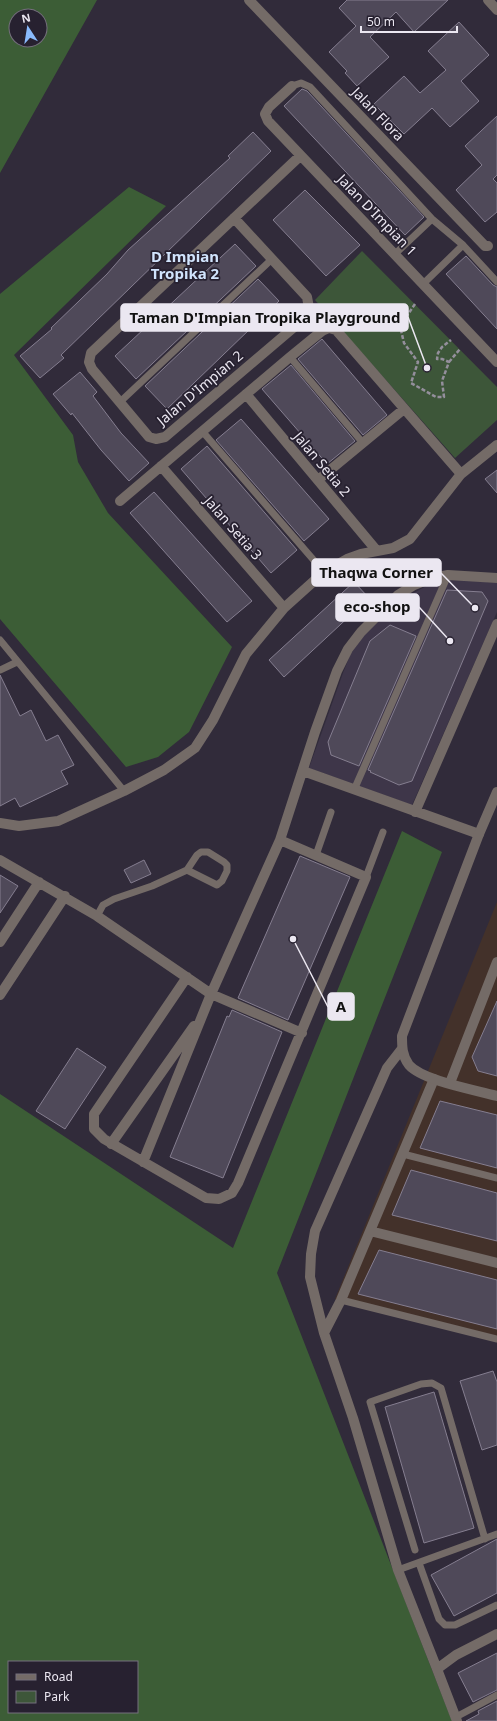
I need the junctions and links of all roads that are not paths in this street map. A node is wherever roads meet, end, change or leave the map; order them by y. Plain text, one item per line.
1 (250, 0) edge
2 (488, 0) edge
3 (497, 10) edge
4 (292, 86) joint
5 (300, 156) junction
6 (234, 218) junction
7 (432, 219) junction
8 (463, 245) junction
9 (488, 246) dead end
10 (395, 254) junction
11 (272, 259) junction
12 (497, 282) edge
13 (424, 284) junction
14 (290, 357) junction
15 (497, 362) edge
16 (246, 394) junction
17 (120, 402) junction
18 (404, 409) junction
19 (202, 431) junction
20 (363, 443) junction
21 (497, 445) edge
22 (161, 466) junction
23 (461, 474) junction
24 (318, 480) junction
25 (120, 501) dead end
26 (377, 551) junction
27 (324, 572) junction
28 (448, 575) junction
29 (497, 578) edge
30 (284, 608) junction
31 (497, 624) edge
32 (0, 640) edge
33 (17, 662) junction
34 (0, 670) edge
35 (303, 771) junction
36 (354, 790) junction
37 (124, 791) junction
38 (497, 792) edge
39 (331, 812) dead end
40 (415, 812) junction
41 (0, 823) edge
42 (383, 832) dead end
43 (479, 834) junction
44 (280, 840) junction
45 (316, 855) junction
46 (0, 860) edge
47 (187, 870) junction
48 (366, 877) junction
49 (39, 882) junction
50 (65, 896) junction
51 (97, 916) junction
52 (0, 942) edge
53 (497, 962) edge
54 (187, 977) junction
55 (211, 994) junction
56 (0, 995) edge
57 (205, 1011) junction
58 (302, 1033) junction
59 (401, 1050) junction
60 (434, 1079) junction
61 (450, 1083) junction
62 (497, 1096) edge
63 (111, 1144) junction
64 (403, 1154) junction
65 (143, 1162) junction
66 (497, 1178) edge
67 (370, 1230) junction
68 (497, 1263) edge
69 (341, 1300) junction
70 (324, 1334) junction
71 (497, 1339) edge
72 (497, 1534) edge
73 (485, 1539) junction
74 (415, 1550) dead end
75 (419, 1563) junction
76 (398, 1570) junction
77 (497, 1605) edge
78 (497, 1634) edge
79 (437, 1669) junction
80 (497, 1695) edge
81 (457, 1719) edge

1 - 9 street, Jalan Flora
2 - 3 street
4 - 5 street, Jalan D'Impian 1
4 - 7 lane
5 - 6 street, Jalan D'Impian 2
5 - 10 street, Jalan D'Impian 1
6 - 11 street, Jalan D'Impian 2
6 - 17 street, Jalan D'Impian 2
7 - 8 lane
7 - 10 lane
8 - 12 lane
8 - 13 lane
10 - 13 street, Jalan D'Impian 1
11 - 17 lane
11 - 17 street, Jalan D'Impian 2
13 - 15 street, Jalan D'Impian 1
14 - 16 street
14 - 18 street
14 - 20 lane
16 - 19 street
16 - 24 street, Jalan Setia 2
18 - 20 street
18 - 23 street
19 - 22 street
19 - 27 lane
20 - 24 street
21 - 23 street
22 - 25 street
22 - 30 street, Jalan Setia 3
23 - 26 street
24 - 26 street, Jalan Setia 2
26 - 27 street
27 - 30 street
28 - 29 street
28 - 35 street
28 - 36 lane
30 - 37 street
31 - 40 street
32 - 33 lane
33 - 34 lane
33 - 37 lane
35 - 36 street
35 - 44 street
36 - 40 street
37 - 41 street
38 - 43 street
39 - 45 lane
40 - 43 street
42 - 48 lane
43 - 59 street
44 - 45 street
44 - 55 street
45 - 48 street
46 - 49 street
47 - 47 lane
47 - 51 lane
48 - 58 street
49 - 50 street
49 - 52 street
50 - 51 street
50 - 56 street
51 - 54 street
53 - 61 street
54 - 55 street
54 - 63 street
55 - 57 street
55 - 58 street
57 - 63 street
57 - 65 street
58 - 65 street
59 - 60 street
59 - 70 street
60 - 61 street
60 - 64 street
61 - 62 street
63 - 65 street
64 - 66 lane
64 - 67 street
67 - 68 street
67 - 69 street
69 - 70 street
69 - 71 lane
70 - 76 street
72 - 73 lane
73 - 74 lane
73 - 75 lane
75 - 76 lane
75 - 77 lane
76 - 79 street
78 - 79 street
79 - 81 street
80 - 81 lane

